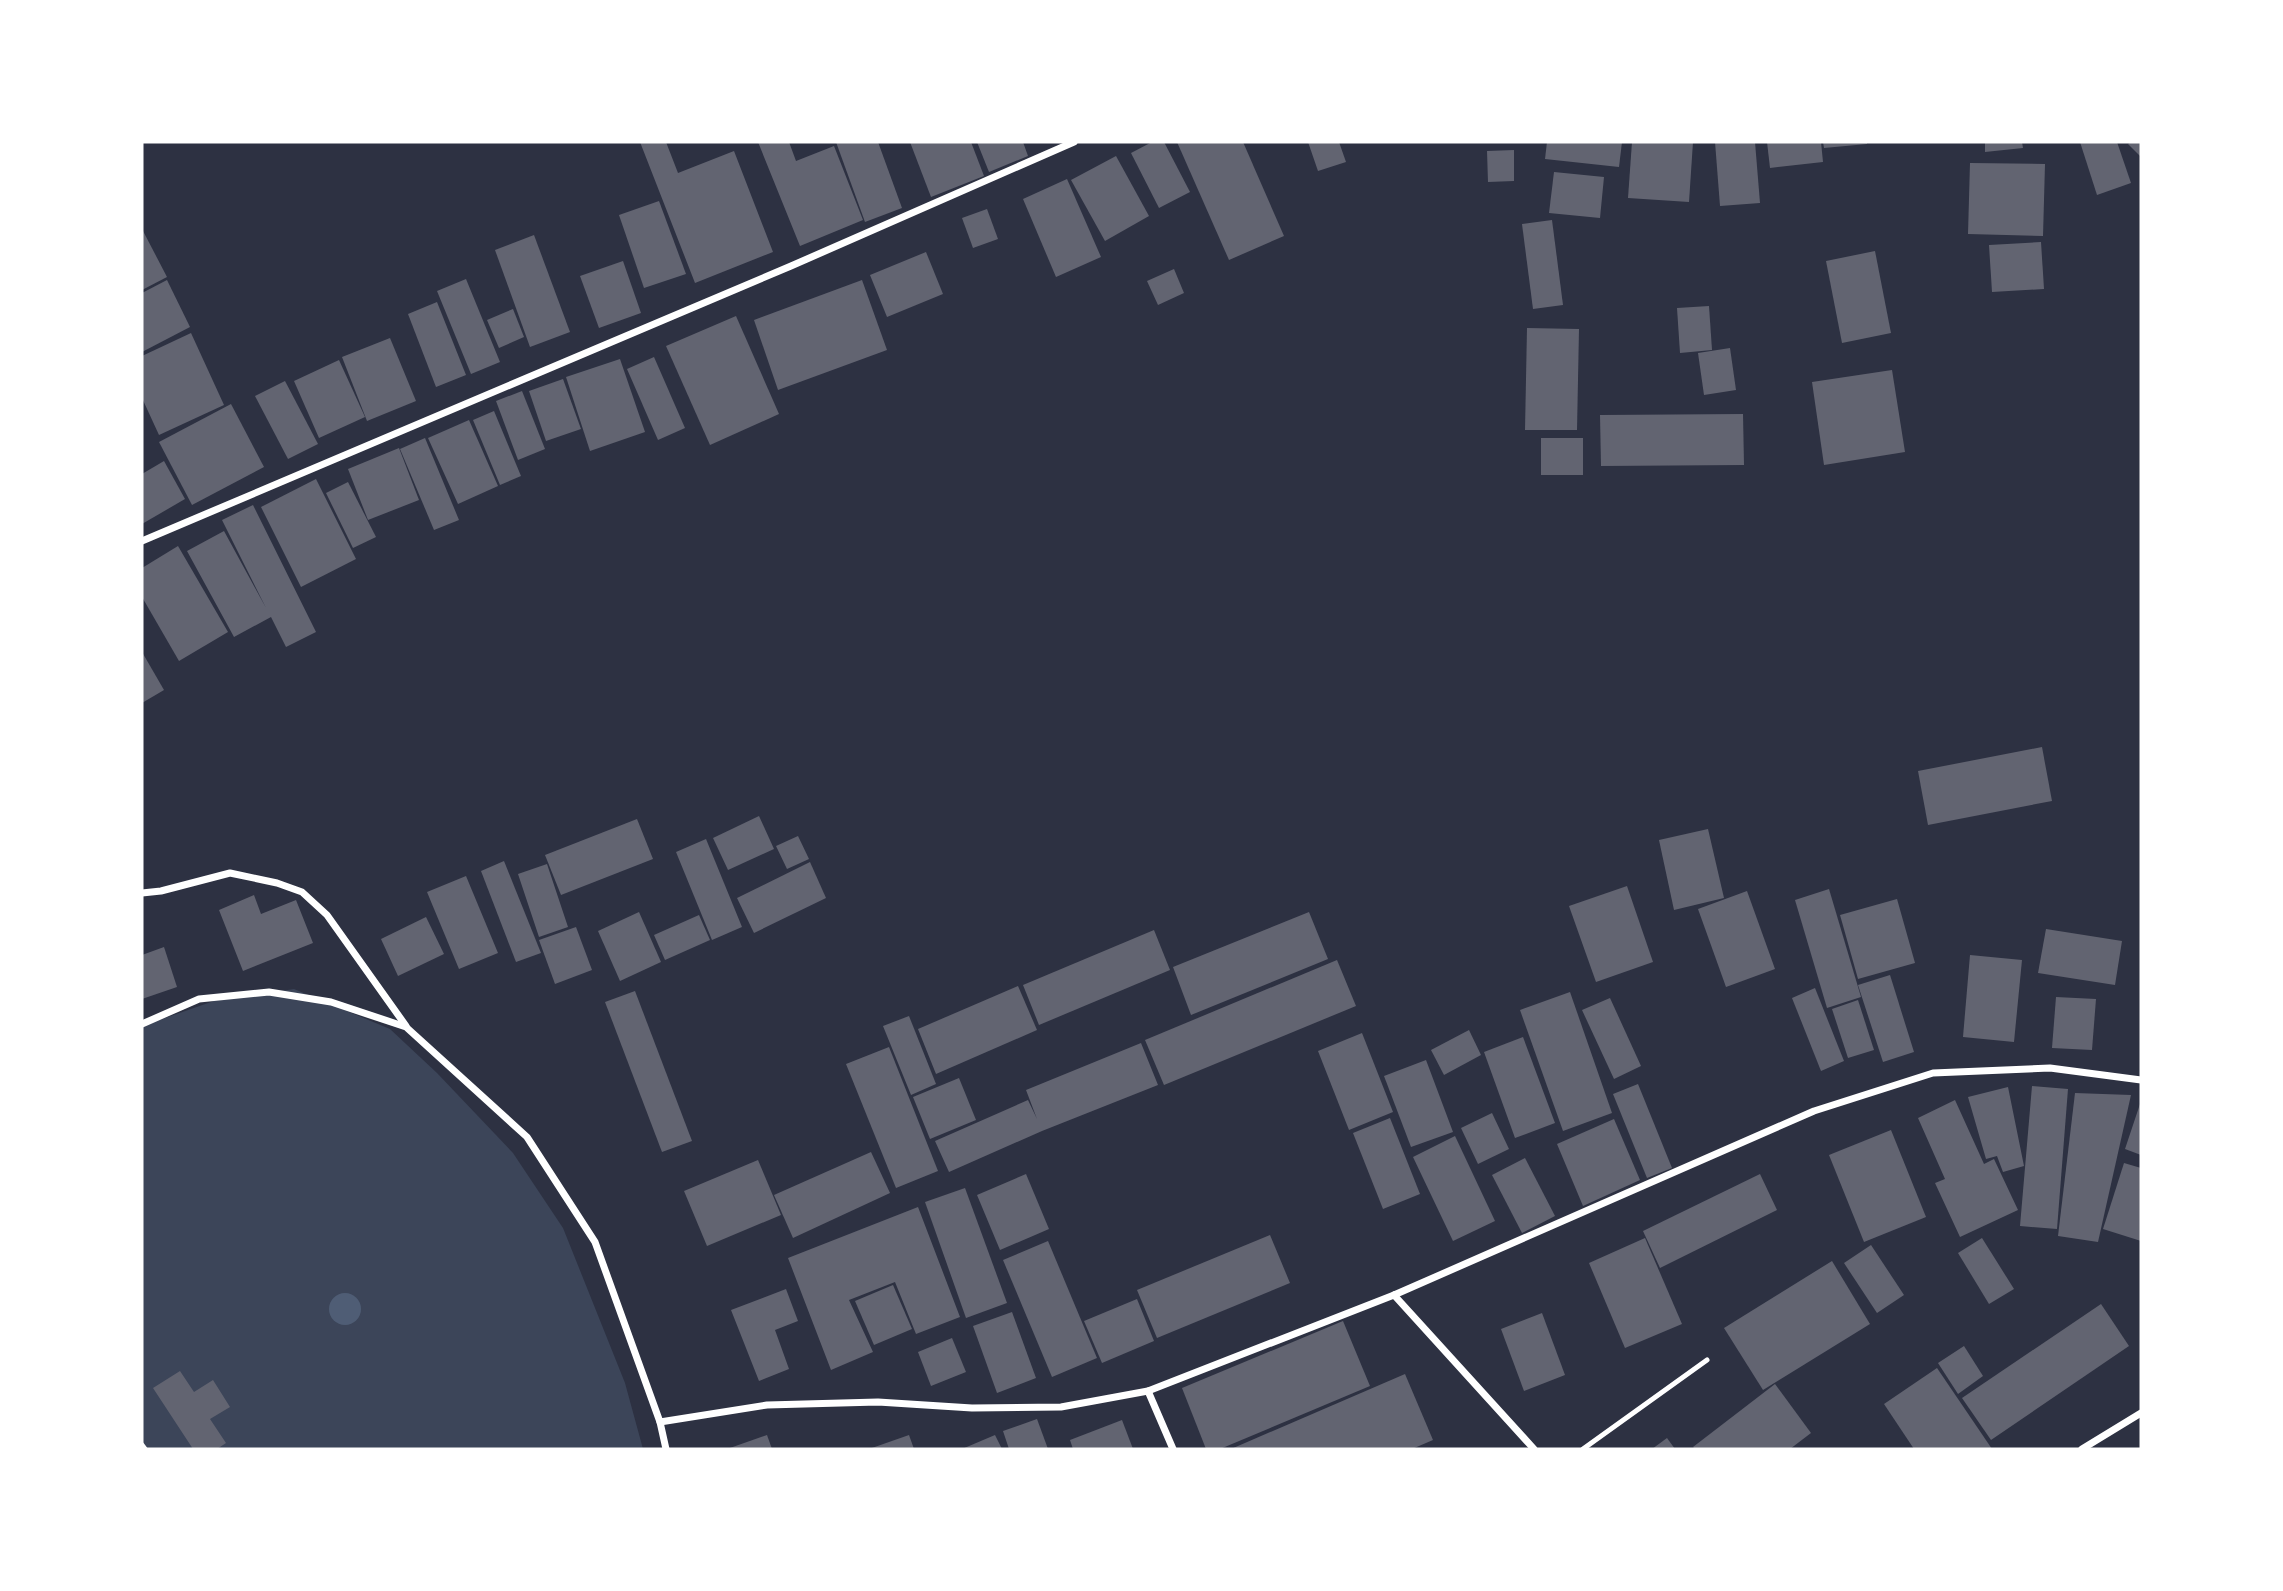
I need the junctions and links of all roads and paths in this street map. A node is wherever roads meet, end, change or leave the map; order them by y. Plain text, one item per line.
1 (1074, 142) edge
2 (142, 541) edge
3 (142, 893) edge
4 (142, 1024) edge
5 (406, 1027) junction
6 (2141, 1080) edge
7 (1394, 1295) junction
8 (1707, 1360) dead end
9 (1148, 1391) junction
10 (2141, 1413) edge
11 (660, 1423) junction
12 (142, 1445) edge
13 (145, 1449) edge
14 (666, 1449) edge
15 (1173, 1449) edge
16 (1534, 1449) edge
17 (1583, 1449) edge
18 (2082, 1449) edge

1 - 2 street
3 - 5 street
4 - 5 street
5 - 11 street
6 - 7 street
7 - 9 street
7 - 16 street
8 - 17 lane
9 - 11 street
9 - 15 street
10 - 18 street
11 - 14 street
12 - 13 lane

